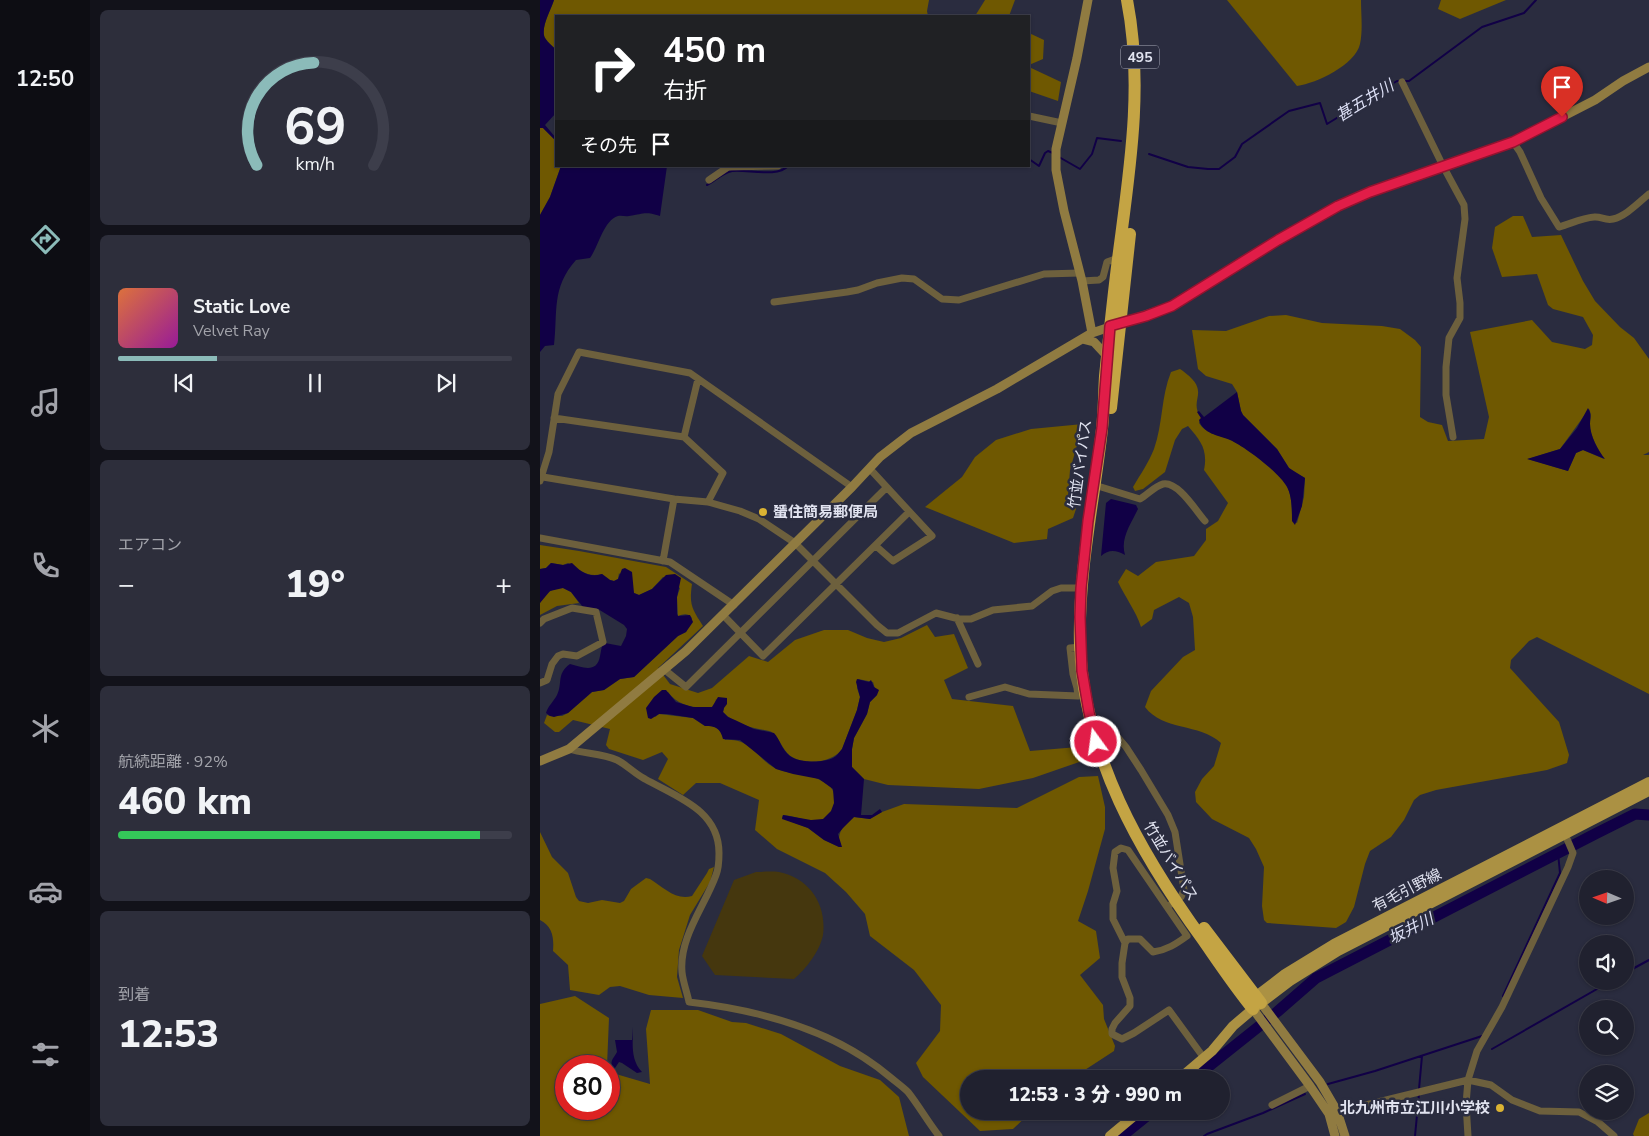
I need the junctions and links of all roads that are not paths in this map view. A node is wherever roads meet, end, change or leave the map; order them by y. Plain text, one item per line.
1 (1088, 0) edge
2 (1127, 0) edge
3 (1134, 0) edge
4 (1649, 67) edge
5 (1402, 82) dead end
6 (1030, 116) edge
7 (1062, 123) junction
8 (1513, 142) junction
9 (1443, 166) junction
10 (728, 167) edge
11 (709, 180) dead end
12 (1649, 194) edge
13 (1118, 258) junction
14 (1081, 277) junction
15 (774, 302) dead end
16 (1115, 325) junction
17 (1092, 334) junction
18 (1082, 339) junction
19 (1107, 356) junction
20 (698, 379) junction
21 (554, 418) junction
22 (684, 437) junction
23 (1453, 437) dead end
24 (870, 469) junction
25 (541, 479) edge
26 (852, 487) junction
27 (1101, 487) junction
28 (886, 488) junction
29 (674, 499) junction
30 (708, 502) junction
31 (909, 512) junction
32 (1205, 521) dead end
33 (540, 538) edge
34 (795, 543) junction
35 (876, 546) junction
36 (813, 560) junction
37 (663, 561) junction
38 (838, 584) junction
39 (1084, 589) junction
40 (734, 605) junction
41 (724, 616) junction
42 (957, 618) junction
43 (540, 622) edge
44 (739, 633) junction
45 (1080, 647) junction
46 (978, 664) dead end
47 (665, 670) junction
48 (540, 683) edge
49 (969, 697) dead end
50 (1099, 727) junction
51 (569, 749) junction
52 (540, 762) edge
53 (1649, 782) edge
54 (1649, 791) edge
55 (1565, 834) junction
56 (1174, 902) junction
57 (1125, 943) junction
58 (1259, 1010) junction
59 (1204, 1058) junction
60 (1190, 1070) edge
61 (1468, 1080) junction
62 (1310, 1086) junction
63 (1272, 1105) dead end
64 (1333, 1113) junction
65 (1129, 1120) edge
66 (939, 1136) edge
67 (1110, 1136) edge
68 (1335, 1136) edge
69 (1345, 1136) edge
70 (1468, 1136) edge
71 (1614, 1136) edge

1 - 7 street
2 - 13 highway, 竹並バイパス / 495
3 - 16 highway, 竹並バイパス / 495
4 - 8 street
5 - 9 street
6 - 7 street
7 - 14 street
8 - 9 street
8 - 12 street
9 - 16 street
9 - 23 street
10 - 11 street
13 - 14 street
13 - 16 highway, 竹並バイパス / 495
14 - 15 street
14 - 17 street
16 - 17 street
16 - 19 highway, 竹並バイパス / 495
16 - 27 highway, 竹並バイパス / 495
17 - 18 street
18 - 19 street
18 - 24 street
19 - 39 highway, 竹並バイパス / 495
20 - 21 street
20 - 22 street
20 - 26 street
21 - 22 street
21 - 25 street
22 - 30 street
24 - 26 street
24 - 28 street
25 - 29 street
26 - 34 street
27 - 32 street
27 - 39 highway, 竹並バイパス / 495
28 - 31 street
28 - 36 street
29 - 30 street
29 - 37 street
30 - 34 street
31 - 35 street
31 - 35 street
33 - 37 street
34 - 36 street
34 - 40 street
35 - 38 street
36 - 38 street
36 - 44 street
37 - 40 street
38 - 42 street
38 - 44 street
39 - 42 street
39 - 45 highway, 竹並バイパス / 495
39 - 50 highway, 竹並バイパス / 495
40 - 41 street
41 - 44 street
41 - 47 street
42 - 46 street
43 - 48 street
44 - 47 street
45 - 49 street
45 - 56 highway, 竹並バイパス / 495
47 - 51 street
50 - 56 highway, 竹並バイパス / 495
50 - 56 street
51 - 52 street
51 - 66 street
53 - 55 main road, 有毛引野線
54 - 55 main road, 有毛引野線
55 - 58 main road, 有毛引野線
55 - 61 street
56 - 57 street
56 - 57 street
56 - 58 highway, 竹並バイパス / 495
57 - 59 street
58 - 59 main road, 有毛引野線
58 - 62 street
58 - 64 street
59 - 60 main road, 有毛引野線
61 - 64 street
61 - 70 street
61 - 71 street
62 - 63 street
62 - 64 street
64 - 68 street
64 - 69 street
65 - 67 main road

